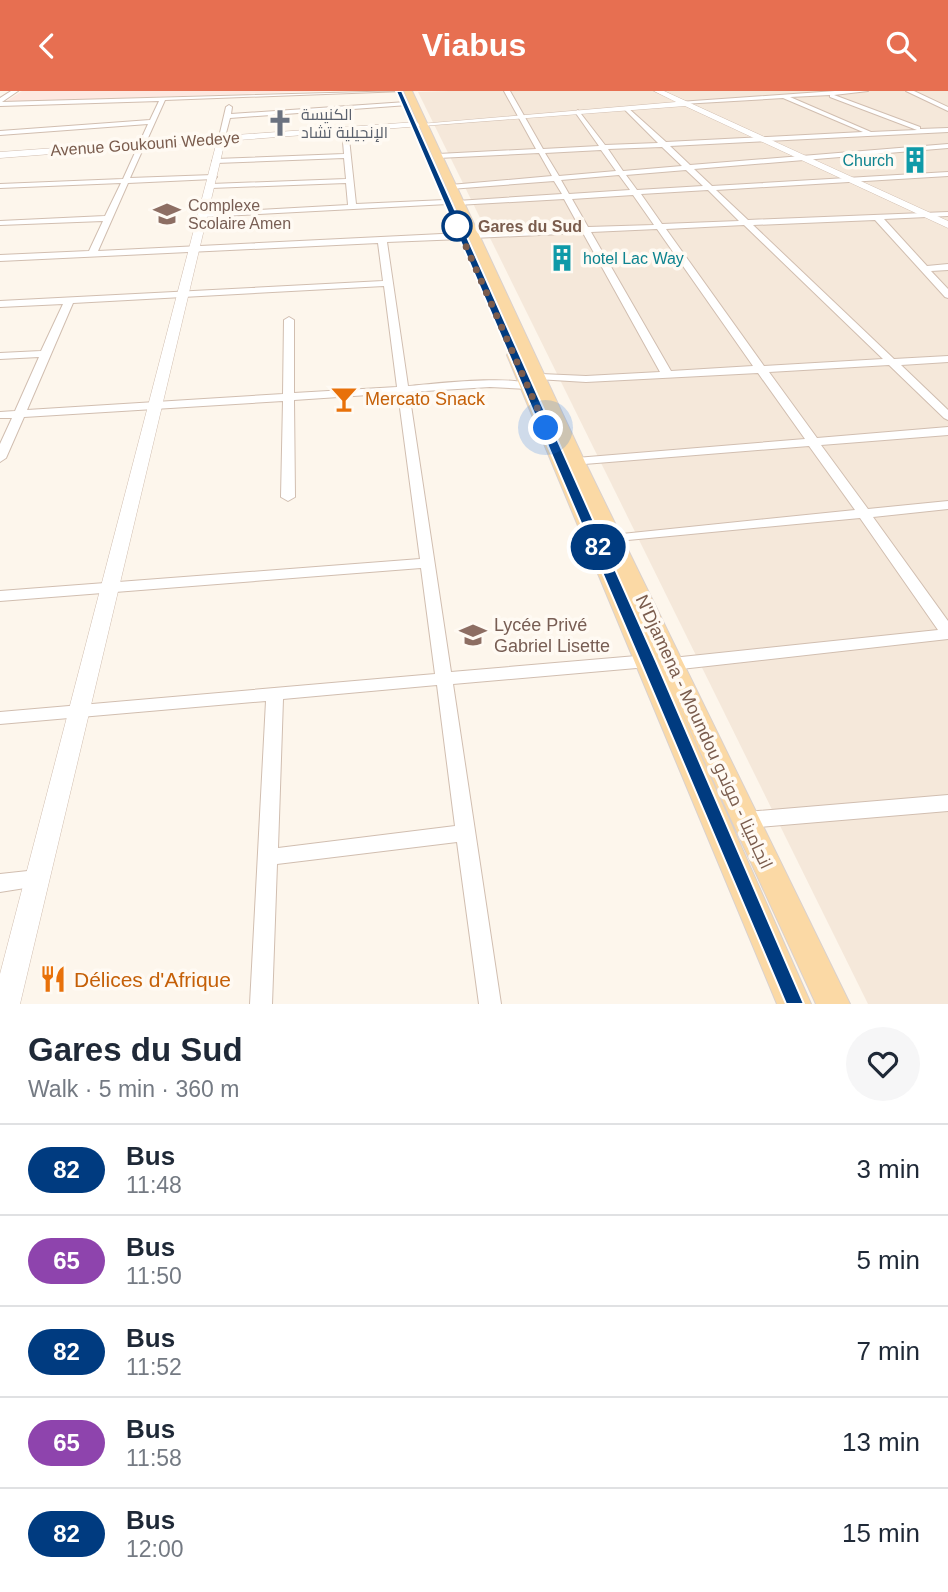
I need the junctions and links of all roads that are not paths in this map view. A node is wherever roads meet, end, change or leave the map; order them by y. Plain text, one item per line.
1 (15, 91) edge
2 (400, 91) edge
3 (408, 91) edge
4 (507, 91) edge
5 (658, 91) edge
6 (769, 91) edge
7 (866, 91) edge
8 (909, 91) edge
9 (823, 92) edge
10 (232, 97) junction
11 (783, 97) junction
12 (163, 99) junction
13 (0, 103) edge
14 (406, 104) junction
15 (684, 104) junction
16 (339, 109) junction
17 (627, 109) junction
18 (948, 109) edge
19 (579, 112) junction
20 (142, 113) dead end
21 (156, 113) junction
22 (522, 115) junction
23 (228, 116) junction
24 (152, 122) junction
25 (420, 123) junction
26 (344, 129) junction
27 (948, 130) edge
28 (926, 131) junction
29 (0, 133) edge
30 (872, 134) junction
31 (222, 137) junction
32 (760, 139) junction
33 (142, 143) junction
34 (666, 145) junction
35 (948, 146) edge
36 (606, 148) junction
37 (540, 151) junction
38 (0, 154) edge
39 (347, 156) junction
40 (438, 156) junction
41 (803, 159) junction
42 (691, 168) junction
43 (622, 174) junction
44 (948, 174) edge
45 (213, 175) junction
46 (556, 179) junction
47 (850, 180) junction
48 (125, 181) junction
49 (350, 181) junction
50 (0, 186) edge
51 (713, 188) junction
52 (637, 193) junction
53 (452, 197) junction
54 (567, 197) junction
55 (352, 208) junction
56 (948, 214) edge
57 (203, 215) junction
58 (925, 215) junction
59 (877, 217) junction
60 (108, 218) junction
61 (0, 223) edge
62 (750, 223) junction
63 (948, 225) edge
64 (659, 226) junction
65 (585, 230) junction
66 (467, 236) junction
67 (382, 240) junction
68 (193, 250) junction
69 (92, 254) junction
70 (0, 258) edge
71 (948, 267) edge
72 (925, 269) junction
73 (389, 283) junction
74 (182, 294) junction
75 (948, 295) edge
76 (69, 300) junction
77 (0, 304) edge
78 (289, 320) dead end
79 (45, 354) junction
80 (0, 356) edge
81 (948, 359) edge
82 (890, 362) junction
83 (763, 369) junction
84 (667, 374) junction
85 (535, 381) junction
86 (405, 390) junction
87 (288, 397) junction
88 (156, 406) junction
89 (20, 414) junction
90 (0, 415) edge
91 (948, 416) edge
92 (948, 431) edge
93 (813, 441) junction
94 (0, 459) edge
95 (576, 462) junction
96 (288, 497) dead end
97 (948, 505) edge
98 (864, 513) junction
99 (612, 539) junction
100 (428, 563) junction
101 (110, 589) junction
102 (0, 596) edge
103 (948, 633) edge
104 (660, 662) junction
105 (446, 678) junction
106 (275, 694) junction
107 (78, 712) junction
108 (0, 718) edge
109 (948, 803) edge
110 (746, 820) junction
111 (465, 833) junction
112 (268, 857) junction
113 (37, 879) junction
114 (0, 883) edge
115 (6, 1004) edge
116 (261, 1004) edge
117 (490, 1004) edge
118 (794, 1004) edge
119 (833, 1004) edge

1 - 13 street
2 - 10 street
2 - 14 main road, N'Djamena - Moundou انجامينا - موندو
3 - 25 main road
4 - 22 street
5 - 15 street
6 - 11 street
7 - 9 street
8 - 18 street
9 - 11 street
9 - 28 street
10 - 12 street
10 - 23 street
11 - 15 street
11 - 30 street
12 - 13 street
12 - 21 street
14 - 16 street
14 - 25 main road, N'Djamena - Moundou انجامينا - موندو
15 - 17 street
15 - 22 street
15 - 32 street
16 - 23 street
16 - 26 street
17 - 19 street
17 - 34 street
19 - 22 street
19 - 36 street
20 - 21 street
21 - 24 street
22 - 25 street, Avenue Goukouni Wedeye
22 - 37 street
23 - 31 street
24 - 29 street
24 - 33 street
25 - 26 street, Avenue Goukouni Wedeye
25 - 40 main road
25 - 53 main road, N'Djamena - Moundou انجامينا - موندو
26 - 31 street, Avenue Goukouni Wedeye
26 - 39 street
27 - 28 street
28 - 30 street
30 - 32 street
31 - 33 street, Avenue Goukouni Wedeye
31 - 45 street
32 - 34 street
32 - 41 street
33 - 38 street, Avenue Goukouni Wedeye
33 - 48 street
34 - 36 street
34 - 42 street
35 - 41 street
36 - 37 street
36 - 43 street
37 - 40 street
37 - 46 street
39 - 45 street
39 - 49 street
40 - 53 main road
41 - 42 street
41 - 47 street
42 - 43 street
42 - 51 street
43 - 46 street
43 - 52 street
44 - 47 street
45 - 48 street
45 - 49 street
45 - 57 street
46 - 53 street
46 - 54 street
47 - 51 street
47 - 58 street
48 - 50 street
48 - 60 street
49 - 55 street
51 - 52 street
51 - 62 street
52 - 54 street
52 - 64 street
53 - 54 street
53 - 55 street
53 - 66 main road, N'Djamena - Moundou انجامينا - موندو
54 - 65 street
55 - 57 street
56 - 58 street
57 - 68 street
58 - 59 street
58 - 63 street
59 - 62 street
59 - 72 street
60 - 61 street
60 - 69 street
62 - 64 street
62 - 82 street
64 - 65 street
64 - 83 street
65 - 66 street
65 - 84 street
66 - 67 street
66 - 85 main road, N'Djamena - Moundou انجامينا - موندو
67 - 68 street
67 - 73 street
68 - 69 street
68 - 74 street
69 - 70 street
71 - 72 street
72 - 75 street
73 - 74 street
73 - 86 street
74 - 76 street
74 - 88 street
76 - 77 street
76 - 79 street
78 - 87 street
79 - 80 street
79 - 89 street
81 - 82 street
82 - 83 street
82 - 91 street
83 - 84 street
83 - 93 street
84 - 85 street
85 - 86 street
85 - 95 main road, N'Djamena - Moundou انجامينا - موندو
85 - 104 main road, N'Djamena - Moundou انجامينا - موندو
86 - 87 street
86 - 100 street
87 - 88 street
87 - 96 street
88 - 89 street
88 - 101 street
89 - 90 street
89 - 94 street
92 - 93 street
93 - 95 street
93 - 98 street
95 - 99 main road, N'Djamena - Moundou انجامينا - موندو
97 - 98 street
98 - 99 street
98 - 103 street
99 - 104 main road, N'Djamena - Moundou انجامينا - موندو
100 - 101 street
100 - 105 street
101 - 102 street
101 - 107 street
103 - 104 street
104 - 105 street
104 - 110 main road, N'Djamena - Moundou انجامينا - موندو
104 - 118 main road, N'Djamena - Moundou انجامينا - موندو
105 - 106 street
105 - 111 street
106 - 107 street
106 - 112 street
107 - 108 street
107 - 113 street
109 - 110 street
110 - 119 main road, N'Djamena - Moundou انجامينا - موندو
111 - 112 street
111 - 117 street
112 - 116 street
113 - 114 street
113 - 115 street

